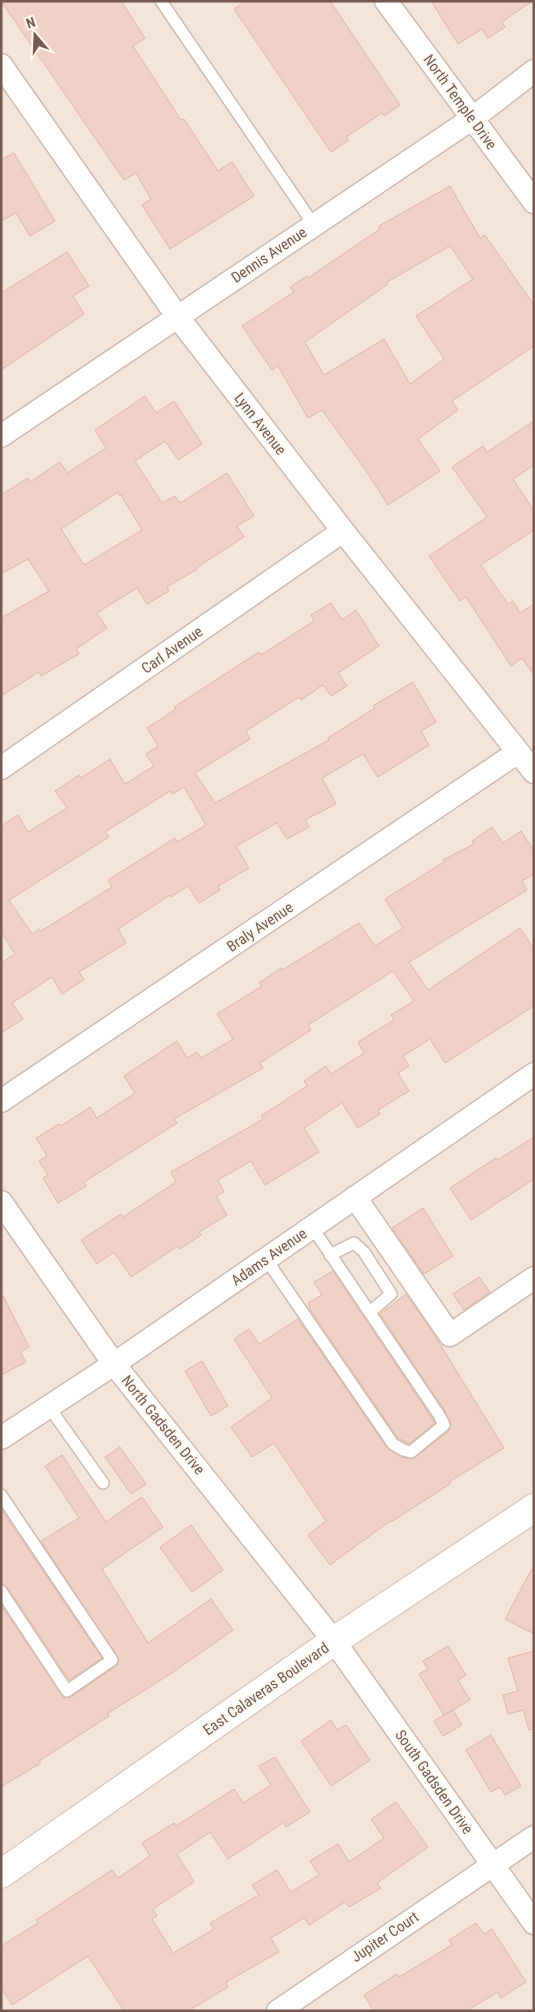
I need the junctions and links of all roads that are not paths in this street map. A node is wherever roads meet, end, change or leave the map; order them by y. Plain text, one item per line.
1 (161, 1) edge
2 (386, 1) edge
3 (1, 65) edge
4 (534, 71) edge
5 (9, 92) edge
6 (473, 118) junction
7 (534, 202) edge
8 (314, 225) junction
9 (177, 316) junction
10 (1, 436) edge
11 (343, 531) junction
12 (518, 752) junction
13 (1, 768) edge
14 (534, 772) edge
15 (534, 1074) edge
16 (1, 1101) edge
17 (355, 1197) junction
18 (1, 1202) edge
19 (312, 1227) junction
20 (330, 1255) junction
21 (266, 1259) junction
22 (534, 1278) edge
23 (370, 1312) junction
24 (114, 1364) junction
25 (49, 1407) junction
26 (1, 1438) edge
27 (103, 1483) dead end
28 (1, 1495) edge
29 (534, 1508) edge
30 (1, 1591) edge
31 (334, 1641) junction
32 (534, 1837) edge
33 (493, 1864) junction
34 (1, 1874) edge
35 (534, 1923) edge
36 (278, 2011) edge

1 - 8 lane
2 - 6 street, North Temple Drive
3 - 5 street, Lynn Avenue
4 - 6 street, Dennis Avenue
5 - 9 street, Lynn Avenue
6 - 7 street, North Temple Drive
6 - 8 street, Dennis Avenue
8 - 9 street, Dennis Avenue
9 - 10 street, Dennis Avenue
9 - 11 street, Lynn Avenue
11 - 12 street, Lynn Avenue
11 - 13 street, Carl Avenue
12 - 14 street, Lynn Avenue
12 - 16 street, Braly Avenue
15 - 17 street, Adams Avenue
17 - 19 street, Adams Avenue
17 - 22 street
18 - 24 street, North Gadsden Drive
19 - 20 lane
19 - 21 street, Adams Avenue
20 - 23 lane
20 - 23 lane
21 - 23 lane
21 - 24 street, Adams Avenue
24 - 25 street, Adams Avenue
24 - 31 street, North Gadsden Drive
25 - 26 street, Adams Avenue
25 - 27 lane
28 - 30 lane
29 - 31 main road, East Calaveras Boulevard
31 - 33 street, South Gadsden Drive
31 - 34 main road, East Calaveras Boulevard
32 - 33 street, Jupiter Court
33 - 35 street, South Gadsden Drive
33 - 36 street, Jupiter Court

